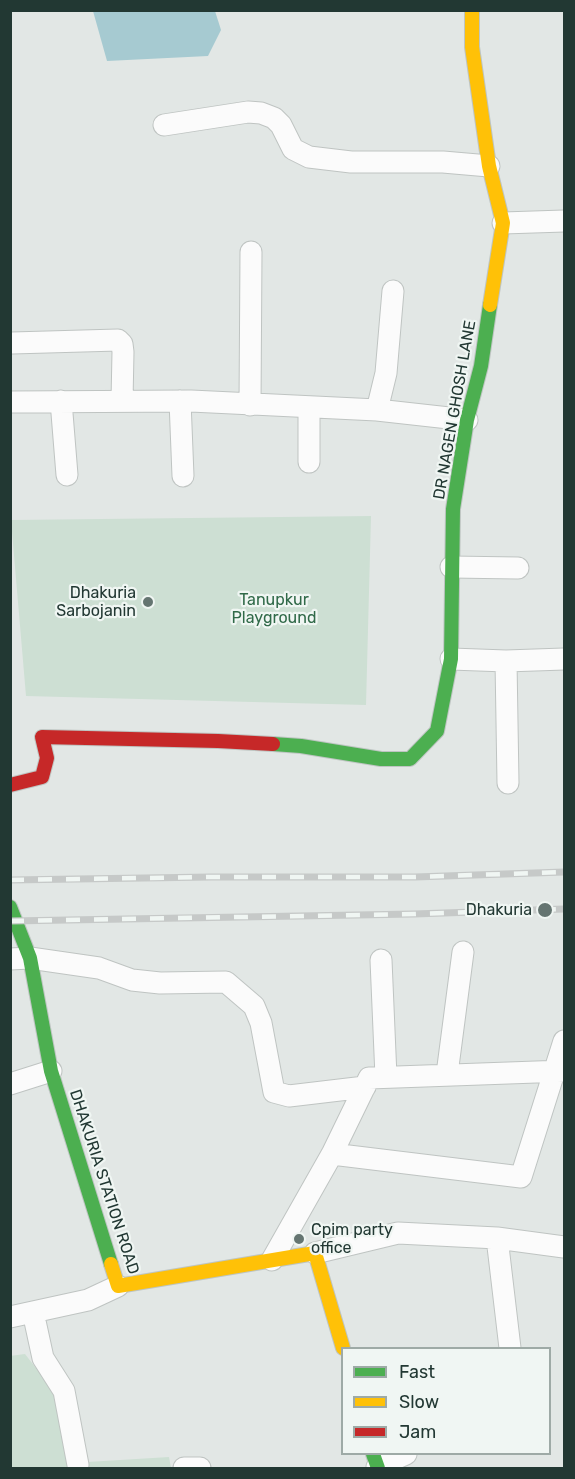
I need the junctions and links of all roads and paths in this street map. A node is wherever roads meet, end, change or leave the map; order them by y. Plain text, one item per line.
1 (472, 10) edge
2 (164, 125) dead end
3 (489, 166) junction
4 (564, 220) edge
5 (503, 223) junction
6 (251, 252) dead end
7 (393, 291) dead end
8 (12, 343) dead end
9 (60, 401) junction
10 (122, 401) junction
11 (180, 401) junction
12 (10, 402) edge
13 (250, 405) junction
14 (309, 408) junction
15 (377, 410) junction
16 (467, 420) junction
17 (309, 462) dead end
18 (67, 475) dead end
19 (183, 476) dead end
20 (451, 567) junction
21 (518, 568) dead end
22 (564, 658) edge
23 (451, 659) junction
24 (506, 661) junction
25 (508, 783) dead end
26 (10, 785) edge
27 (10, 907) edge
28 (463, 952) dead end
29 (20, 958) edge
30 (381, 960) dead end
31 (564, 1041) edge
32 (51, 1071) junction
33 (560, 1071) edge
34 (447, 1074) junction
35 (386, 1077) junction
36 (10, 1084) edge
37 (365, 1088) junction
38 (332, 1154) junction
39 (497, 1238) junction
40 (564, 1247) edge
41 (315, 1254) junction
42 (272, 1260) junction
43 (118, 1286) junction
44 (33, 1312) junction
45 (10, 1317) edge
46 (343, 1347) edge
47 (510, 1347) edge
48 (403, 1455) edge
49 (376, 1463) edge
50 (78, 1465) dead end

1 - 3 street, DR NAGEN GHOSH LANE
2 - 3 street
3 - 5 street, DR NAGEN GHOSH LANE
4 - 5 street
5 - 16 street, DR NAGEN GHOSH LANE
6 - 13 street
7 - 15 street
8 - 10 street
9 - 10 street
9 - 12 street
9 - 18 street
10 - 11 street
11 - 13 street
11 - 19 street
13 - 14 street
14 - 15 street
14 - 17 street
15 - 16 street
16 - 20 street, DR NAGEN GHOSH LANE
20 - 21 street
20 - 23 street, DR NAGEN GHOSH LANE
22 - 24 street
23 - 24 street
23 - 26 street, DR NAGEN GHOSH LANE
24 - 25 street
27 - 29 street, DHAKURIA STATION ROAD
28 - 34 street
29 - 32 street, DHAKURIA STATION ROAD
29 - 37 street
30 - 35 street
31 - 33 street
32 - 36 street
32 - 43 street, DHAKURIA STATION ROAD
33 - 34 street
33 - 38 street
34 - 35 street
35 - 37 street
37 - 38 street
38 - 42 street
39 - 40 street
39 - 41 street
39 - 47 street
41 - 42 street, DHAKURIA STATION ROAD
41 - 46 street
42 - 43 street, DHAKURIA STATION ROAD
43 - 44 street
44 - 45 street
44 - 50 street
48 - 49 street

